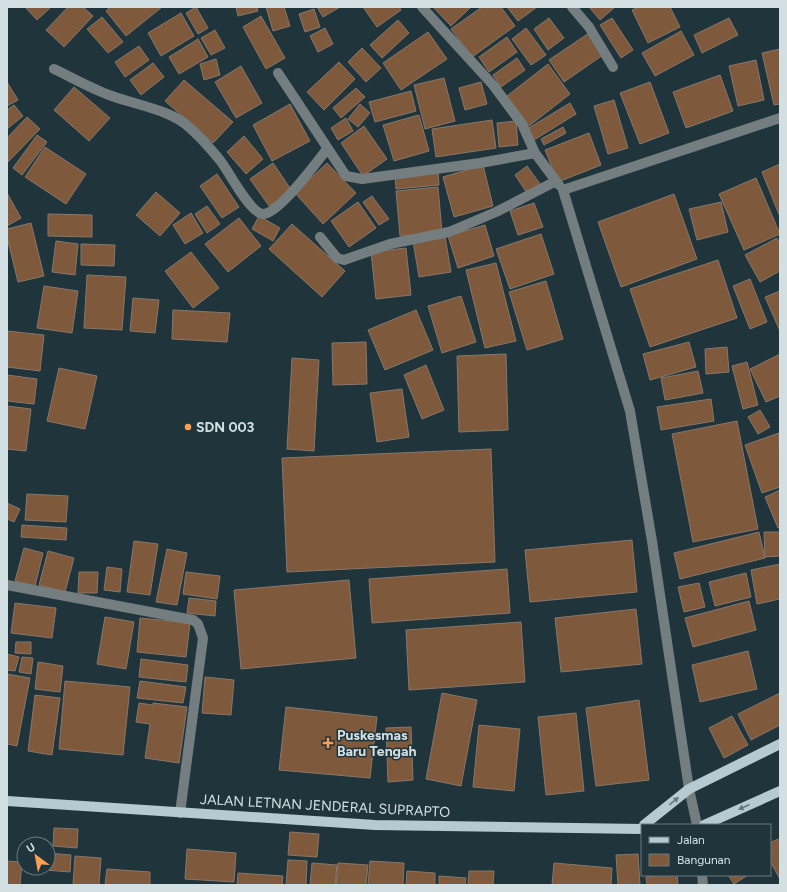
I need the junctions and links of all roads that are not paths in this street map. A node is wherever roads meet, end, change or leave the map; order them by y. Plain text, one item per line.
1 (422, 7) edge
2 (572, 7) edge
3 (613, 67) dead end
4 (54, 69) dead end
5 (278, 73) dead end
6 (780, 118) edge
7 (327, 149) junction
8 (535, 153) junction
9 (556, 181) junction
10 (563, 190) junction
11 (320, 237) dead end
12 (7, 585) edge
13 (780, 744) edge
14 (689, 789) junction
15 (780, 791) edge
16 (7, 801) edge
17 (180, 813) junction
18 (646, 824) edge
19 (697, 824) edge
20 (706, 824) edge
21 (641, 827) edge

1 - 8 street
2 - 3 street
4 - 7 street
5 - 7 street
6 - 10 street
7 - 8 street
8 - 9 street
9 - 10 street
9 - 11 street
10 - 14 street
12 - 17 street
13 - 14 main road, JALAN LETNAN JENDERAL SUPRAPTO
18 -> 14 main road, JALAN LETNAN JENDERAL SUPRAPTO
14 - 19 street
15 -> 20 main road
16 - 17 main road, JALAN LETNAN JENDERAL SUPRAPTO
17 - 21 main road, JALAN LETNAN JENDERAL SUPRAPTO

